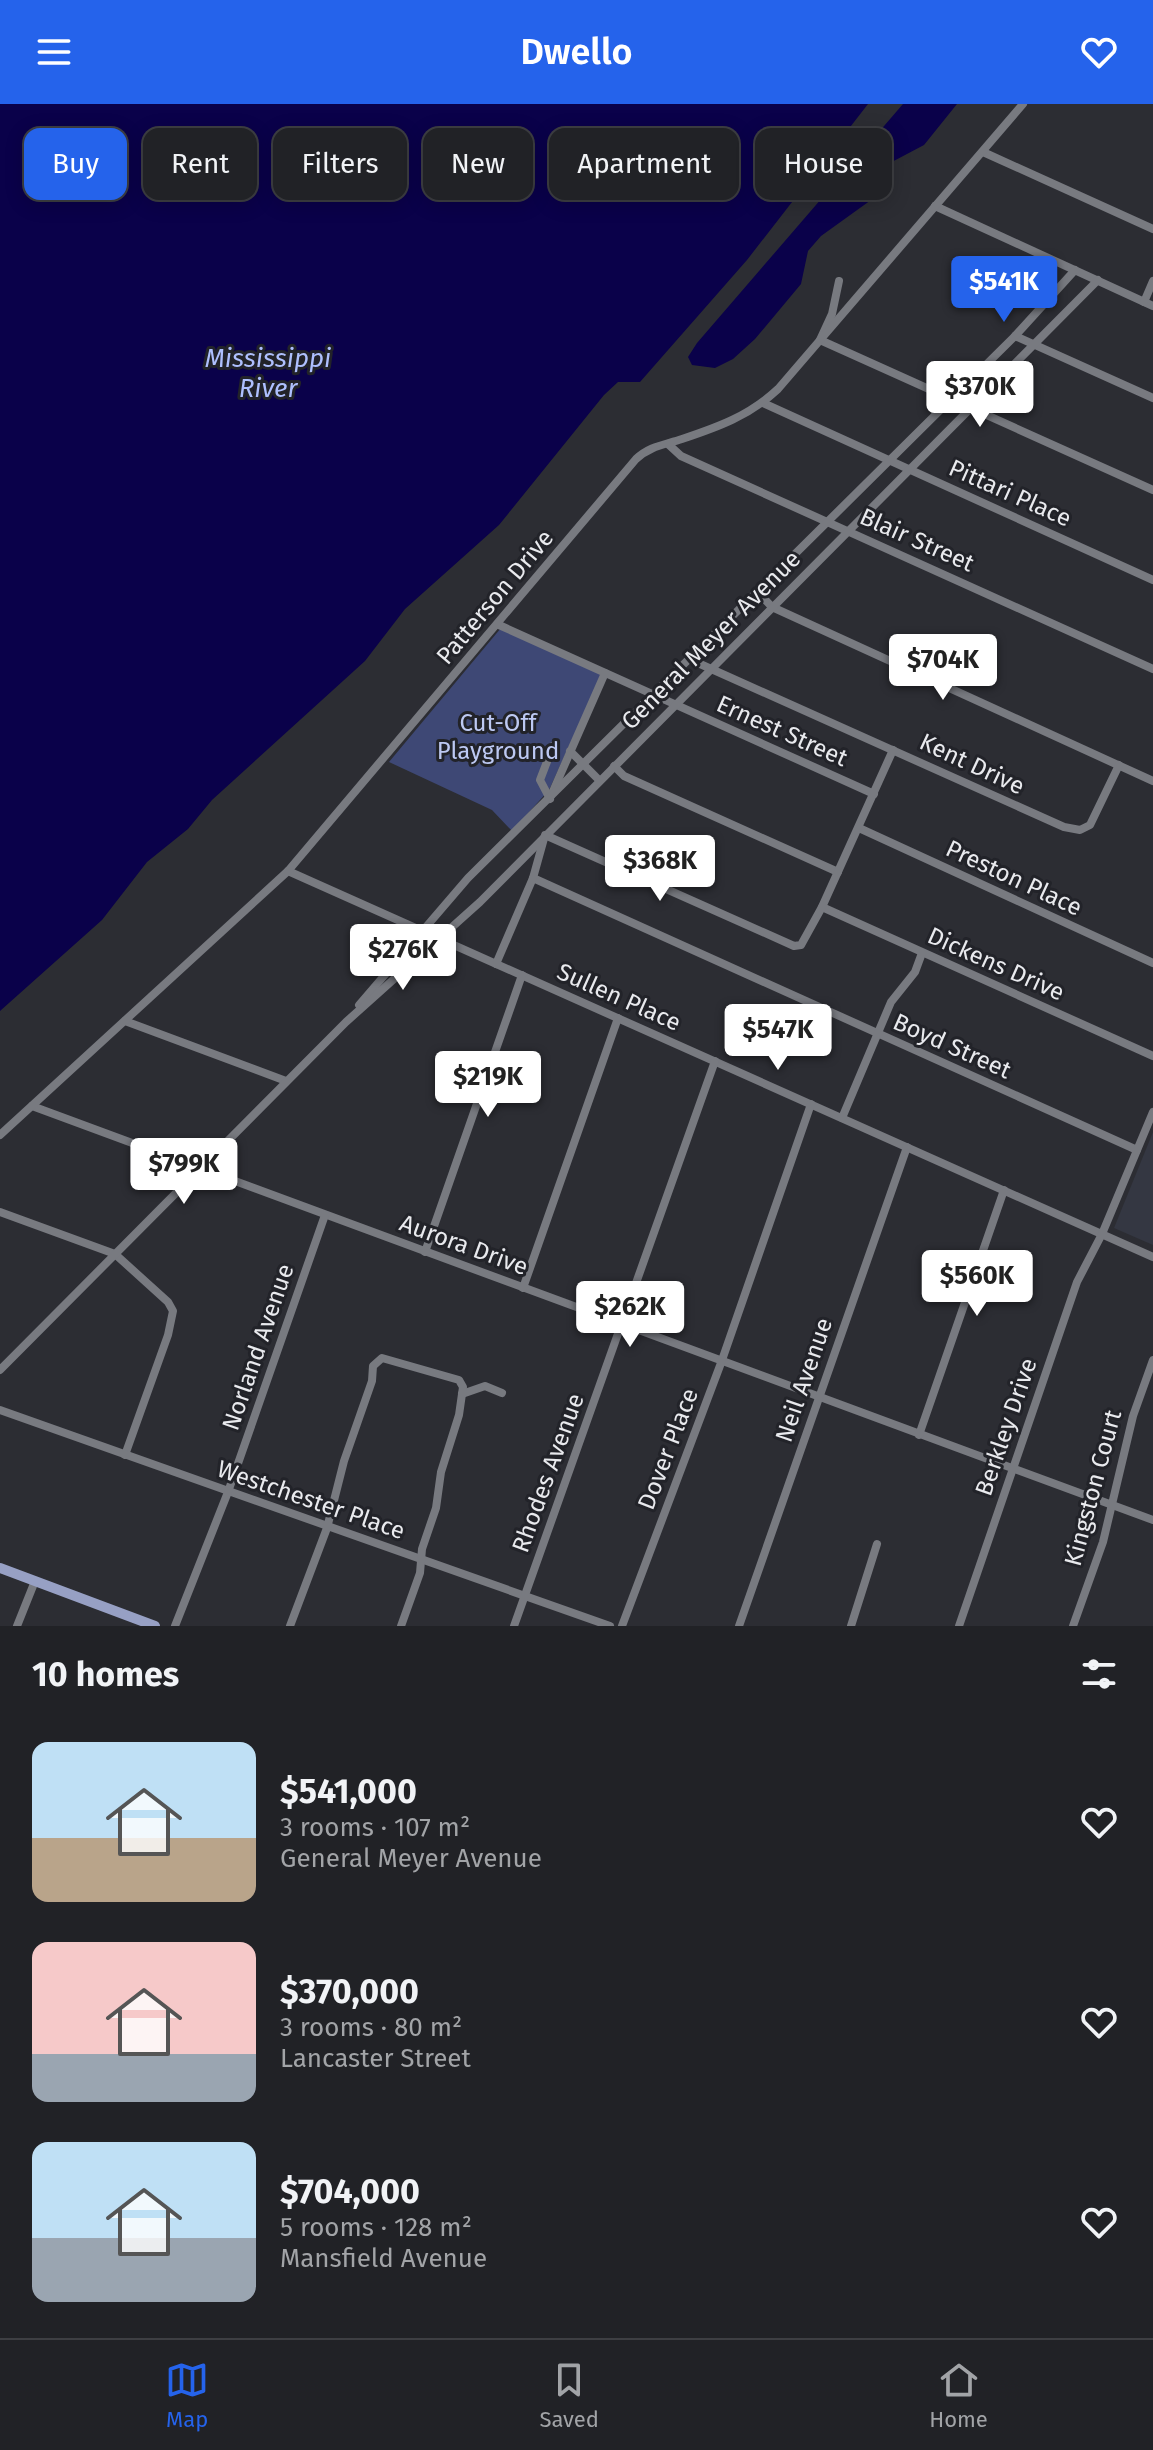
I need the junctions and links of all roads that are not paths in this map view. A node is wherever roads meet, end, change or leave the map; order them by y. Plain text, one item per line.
1 (1021, 105) edge
2 (983, 152) junction
3 (935, 206) junction
4 (1153, 229) edge
5 (1075, 270) junction
6 (1098, 280) junction
7 (839, 281) dead end
8 (1153, 281) edge
9 (1148, 304) edge
10 (1015, 336) junction
11 (820, 340) junction
12 (1032, 344) junction
13 (949, 397) junction
14 (1153, 398) edge
15 (763, 403) junction
16 (970, 407) junction
17 (668, 444) junction
18 (888, 460) junction
19 (909, 470) junction
20 (1153, 490) edge
21 (827, 521) junction
22 (848, 530) junction
23 (1153, 580) edge
24 (757, 591) junction
25 (772, 607) junction
26 (499, 625) junction
27 (689, 659) junction
28 (712, 668) junction
29 (1153, 669) edge
30 (605, 673) junction
31 (654, 695) junction
32 (674, 704) junction
33 (553, 746) dead end
34 (893, 750) junction
35 (570, 751) junction
36 (584, 764) junction
37 (1119, 765) junction
38 (614, 766) junction
39 (599, 780) junction
40 (1153, 781) edge
41 (874, 794) junction
42 (550, 799) junction
43 (859, 828) junction
44 (545, 835) junction
45 (509, 840) junction
46 (522, 856) junction
47 (288, 871) junction
48 (838, 872) junction
49 (533, 878) junction
50 (822, 907) junction
51 (424, 931) junction
52 (441, 939) junction
53 (922, 953) junction
54 (1153, 963) edge
55 (496, 964) junction
56 (522, 975) junction
57 (618, 1018) junction
58 (125, 1021) junction
59 (346, 1022) junction
60 (877, 1034) junction
61 (1153, 1056) edge
62 (715, 1061) junction
63 (286, 1081) junction
64 (811, 1104) junction
65 (32, 1106) junction
66 (1153, 1112) edge
67 (842, 1118) junction
68 (0, 1135) edge
69 (907, 1147) junction
70 (1137, 1150) junction
71 (199, 1168) junction
72 (1004, 1190) junction
73 (0, 1212) edge
74 (325, 1215) junction
75 (1102, 1234) junction
76 (425, 1252) junction
77 (115, 1254) junction
78 (1153, 1257) edge
79 (523, 1288) junction
80 (622, 1326) junction
81 (1153, 1360) edge
82 (721, 1363) junction
83 (0, 1370) edge
84 (502, 1393) dead end
85 (462, 1394) junction
86 (819, 1399) junction
87 (0, 1410) edge
88 (919, 1435) junction
89 (125, 1455) junction
90 (1012, 1469) junction
91 (228, 1492) junction
92 (1112, 1504) junction
93 (1153, 1520) edge
94 (327, 1528) junction
95 (877, 1544) dead end
96 (421, 1560) junction
97 (0, 1568) edge
98 (35, 1581) junction
99 (525, 1596) junction
100 (17, 1626) edge
101 (155, 1626) edge
102 (175, 1626) edge
103 (290, 1626) edge
104 (401, 1626) edge
105 (514, 1626) edge
106 (610, 1626) edge
107 (622, 1626) edge
108 (739, 1626) edge
109 (851, 1626) edge
110 (959, 1626) edge
111 (1073, 1626) edge

1 - 2 street, Patterson Drive
2 - 3 street, Patterson Drive
2 - 4 street
3 - 5 street
3 - 11 street, Patterson Drive
5 - 6 street
5 - 10 street, General Meyer Avenue
6 - 9 street
6 - 12 street, General Meyer Avenue
7 - 11 street
8 - 9 street
10 - 12 street
10 - 13 street, General Meyer Avenue
11 - 13 street
11 - 15 street, Patterson Drive
12 - 14 street
12 - 16 street, General Meyer Avenue
13 - 16 street
13 - 18 street, General Meyer Avenue
15 - 17 street, Patterson Drive
15 - 18 street, Pittari Place
16 - 19 street, General Meyer Avenue
16 - 20 street
17 - 21 street, Blair Street
17 - 26 street, Patterson Drive
18 - 19 street, Pittari Place
18 - 21 street, General Meyer Avenue
19 - 22 street, General Meyer Avenue
19 - 23 street, Pittari Place
21 - 22 street, Blair Street
21 - 24 street, General Meyer Avenue
22 - 25 street, General Meyer Avenue
22 - 29 street, Blair Street
24 - 25 street
24 - 27 street, General Meyer Avenue
25 - 28 street, General Meyer Avenue
25 - 37 street
26 - 30 street, Ernest Street
26 - 47 street, Patterson Drive
27 - 28 street, Kent Drive
27 - 31 street, General Meyer Avenue
28 - 32 street, General Meyer Avenue
28 - 34 street, Kent Drive
30 - 31 street, Ernest Street
30 - 35 street
31 - 32 street, Ernest Street
31 - 36 street, General Meyer Avenue
32 - 38 street, General Meyer Avenue
32 - 41 street, Ernest Street
33 - 42 street
34 - 37 street, Kent Drive
34 - 41 street
35 - 36 street
35 - 42 street
36 - 39 street
36 - 42 street, General Meyer Avenue
37 - 40 street
38 - 39 street, General Meyer Avenue
38 - 48 street
39 - 44 street, General Meyer Avenue
41 - 43 street
42 - 45 street, General Meyer Avenue
43 - 48 street
43 - 54 street, Preston Place
44 - 46 street, General Meyer Avenue
44 - 49 street
44 - 50 street
45 - 46 street
45 - 51 street, General Meyer Avenue
46 - 52 street, General Meyer Avenue
47 - 51 street, Sullen Place
47 - 58 street, Patterson Drive
48 - 50 street
49 - 55 street
49 - 60 street, Boyd Street
50 - 53 street, Dickens Drive
51 - 52 street, Sullen Place
51 - 59 street, General Meyer Avenue
52 - 55 street, Sullen Place
52 - 59 street, General Meyer Avenue
53 - 60 street
53 - 61 street, Dickens Drive
55 - 56 street, Sullen Place
56 - 57 street, Sullen Place
56 - 76 street
57 - 62 street, Sullen Place
57 - 79 street
58 - 63 street
58 - 65 street, Patterson Drive
59 - 63 street, General Meyer Avenue
60 - 67 street
60 - 70 street, Boyd Street
62 - 64 street, Sullen Place
62 - 80 street, Rhodes Avenue
63 - 71 street, General Meyer Avenue
64 - 67 street, Sullen Place
64 - 82 street, Dover Place
65 - 68 street, Patterson Drive
65 - 71 street, Aurora Drive
66 - 70 street, Berkley Drive
67 - 69 street, Sullen Place
69 - 72 street, Sullen Place
69 - 86 street, Neil Avenue
70 - 75 street, Berkley Drive
71 - 74 street, Aurora Drive
71 - 77 street, General Meyer Avenue
72 - 75 street, Sullen Place
72 - 88 street
73 - 77 street
74 - 76 street, Aurora Drive
74 - 91 street, Norland Avenue
75 - 78 street, Sullen Place
75 - 90 street, Berkley Drive
76 - 79 street, Aurora Drive
77 - 83 street, General Meyer Avenue
77 - 89 street
79 - 80 street, Aurora Drive
80 - 82 street, Aurora Drive
80 - 99 street, Rhodes Avenue
81 - 92 street, Kingston Court
82 - 86 street, Aurora Drive
82 - 107 street, Dover Place
84 - 85 street
85 - 94 street
85 - 96 street
86 - 88 street, Aurora Drive
86 - 108 street, Neil Avenue
87 - 89 street, Westchester Place
88 - 90 street, Aurora Drive
89 - 91 street, Westchester Place
90 - 92 street, Aurora Drive
90 - 110 street, Berkley Drive
91 - 94 street, Westchester Place
91 - 102 street, Norland Avenue
92 - 93 street, Aurora Drive
92 - 111 street, Kingston Court
94 - 96 street, Westchester Place
94 - 103 street
95 - 109 street
96 - 99 street, Westchester Place
96 - 104 street
97 - 98 main road
98 - 100 street
98 - 101 main road
99 - 105 street, Rhodes Avenue
99 - 106 street, Westchester Place

